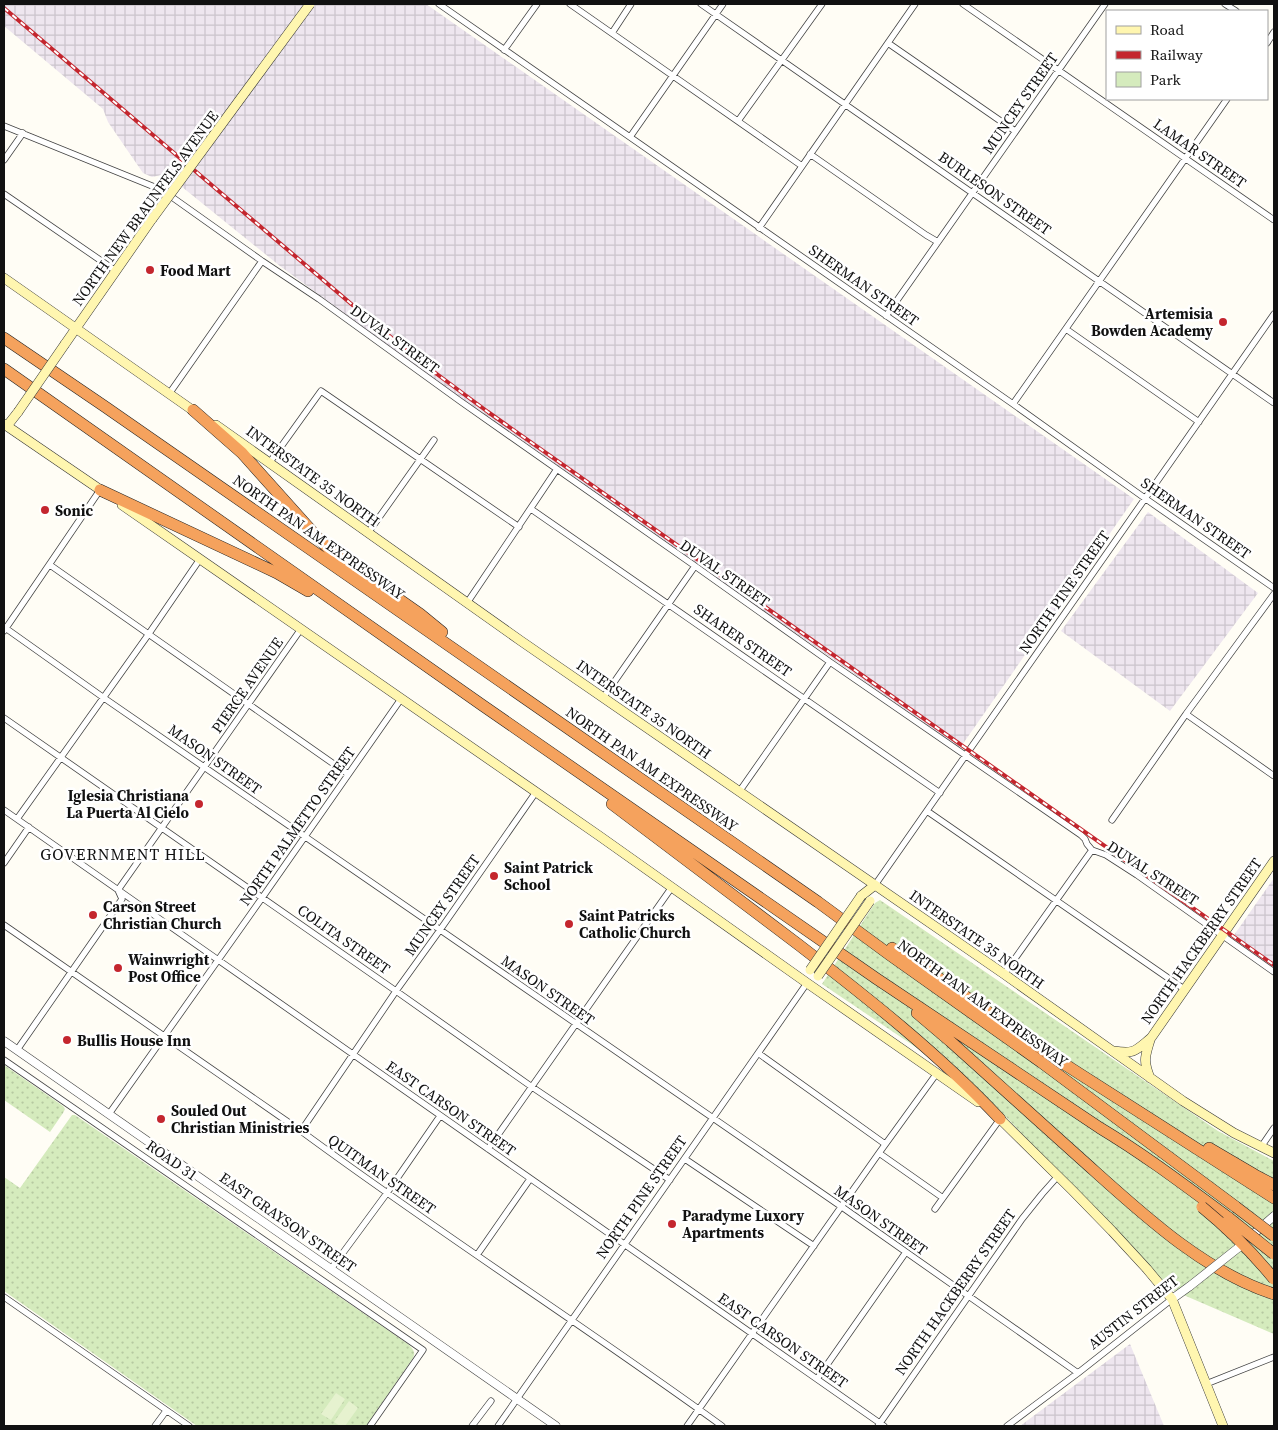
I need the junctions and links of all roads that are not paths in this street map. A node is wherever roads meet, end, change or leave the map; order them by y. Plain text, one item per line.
1 (310, 4) edge
2 (439, 4) edge
3 (537, 4) edge
4 (570, 4) edge
5 (631, 4) edge
6 (701, 4) edge
7 (723, 4) edge
8 (822, 4) edge
9 (915, 4) edge
10 (963, 4) edge
11 (1105, 4) edge
12 (716, 14) junction
13 (612, 32) junction
14 (888, 43) junction
15 (504, 50) junction
16 (782, 60) junction
17 (1058, 70) junction
18 (673, 75) junction
19 (1227, 100) edge
20 (845, 104) junction
21 (738, 121) junction
22 (4, 126) edge
23 (1015, 131) junction
24 (23, 134) junction
25 (630, 137) junction
26 (810, 154) junction
27 (1186, 158) junction
28 (4, 160) edge
29 (802, 166) junction
30 (972, 193) junction
31 (4, 194) edge
32 (1274, 220) edge
33 (759, 228) junction
34 (938, 242) junction
35 (262, 261) junction
36 (116, 272) junction
37 (4, 278) edge
38 (1100, 281) junction
39 (1274, 314) edge
40 (886, 316) junction
41 (75, 328) junction
42 (1066, 329) junction
43 (4, 336) edge
44 (4, 369) edge
45 (1232, 374) junction
46 (169, 394) junction
47 (1274, 403) edge
48 (1013, 404) junction
49 (193, 410) junction
50 (1199, 422) junction
51 (5, 427) edge
52 (434, 440) dead end
53 (420, 460) junction
54 (270, 462) junction
55 (557, 469) junction
56 (100, 490) junction
57 (1146, 499) junction
58 (531, 509) junction
59 (519, 527) junction
60 (368, 533) junction
61 (200, 559) junction
62 (50, 565) junction
63 (695, 566) junction
64 (1274, 588) edge
65 (1274, 594) edge
66 (467, 603) junction
67 (669, 603) junction
68 (4, 629) edge
69 (301, 629) junction
70 (148, 636) junction
71 (830, 662) junction
72 (519, 694) junction
73 (104, 698) junction
74 (603, 698) junction
75 (805, 698) junction
76 (401, 699) junction
77 (249, 705) junction
78 (482, 705) junction
79 (1186, 714) junction
80 (4, 718) edge
81 (966, 755) junction
82 (61, 758) junction
83 (563, 761) junction
84 (205, 767) junction
85 (348, 774) junction
86 (1274, 776) edge
87 (536, 792) junction
88 (739, 792) junction
89 (940, 792) junction
90 (4, 810) edge
91 (927, 811) junction
92 (17, 819) junction
93 (1112, 820) dead end
94 (29, 827) junction
95 (162, 828) junction
96 (304, 837) junction
97 (1092, 850) junction
98 (1274, 861) edge
99 (4, 863) edge
100 (875, 885) junction
101 (672, 887) junction
102 (118, 890) junction
103 (262, 898) junction
104 (1056, 901) junction
105 (818, 902) junction
106 (4, 925) edge
107 (440, 930) junction
108 (1222, 935) junction
109 (218, 959) junction
110 (1274, 972) edge
111 (72, 973) junction
112 (1004, 974) junction
113 (877, 979) junction
114 (807, 983) junction
115 (1184, 989) junction
116 (396, 990) junction
117 (576, 1024) junction
118 (164, 1036) junction
119 (1151, 1038) junction
120 (4, 1041) edge
121 (17, 1050) junction
122 (1111, 1051) junction
123 (758, 1054) junction
124 (354, 1055) junction
125 (4, 1060) edge
126 (937, 1073) junction
127 (1150, 1078) junction
128 (532, 1087) junction
129 (109, 1114) junction
130 (440, 1116) junction
131 (713, 1119) junction
132 (1000, 1119) junction
133 (1100, 1128) junction
134 (1274, 1128) edge
135 (300, 1131) junction
136 (885, 1144) junction
137 (1261, 1147) junction
138 (488, 1149) junction
139 (879, 1153) junction
140 (1274, 1153) edge
141 (1218, 1157) junction
142 (684, 1159) junction
143 (1058, 1176) junction
144 (530, 1179) junction
145 (670, 1180) junction
146 (1274, 1185) edge
147 (387, 1193) junction
148 (944, 1198) junction
149 (1274, 1198) edge
150 (842, 1207) junction
151 (935, 1210) dead end
152 (1274, 1216) edge
153 (1274, 1236) edge
154 (625, 1245) junction
155 (814, 1246) junction
156 (906, 1252) junction
157 (1274, 1254) edge
158 (477, 1255) junction
159 (332, 1269) junction
160 (1274, 1279) edge
161 (1274, 1294) edge
162 (969, 1296) junction
163 (4, 1297) edge
164 (1172, 1299) junction
165 (572, 1320) junction
166 (752, 1334) junction
167 (1274, 1357) edge
168 (1078, 1373) junction
169 (817, 1379) junction
170 (1206, 1384) junction
171 (517, 1399) junction
172 (491, 1401) dead end
173 (699, 1409) junction
174 (166, 1411) junction
175 (881, 1425) edge
176 (156, 1426) edge
177 (189, 1426) edge
178 (370, 1426) edge
179 (472, 1426) edge
180 (498, 1426) edge
181 (556, 1426) edge
182 (687, 1426) edge
183 (722, 1426) edge
184 (1007, 1426) edge
185 (1223, 1426) edge

1 - 36 main road, NORTH NEW BRAUNFELS AVENUE, bridge
2 - 15 street, SHERMAN STREET
3 - 15 street
4 - 13 street
5 - 13 street
6 - 12 street, BURLESON STREET
7 - 12 street
8 - 16 street
9 - 14 street
10 - 17 street, LAMAR STREET
11 - 17 street, MUNCEY STREET
12 - 16 street, BURLESON STREET
12 - 18 street
13 - 18 street
14 - 20 street
14 - 23 street
15 - 25 street, SHERMAN STREET
16 - 20 street, BURLESON STREET
16 - 21 street
17 - 23 street, MUNCEY STREET
17 - 27 street, LAMAR STREET
18 - 21 street
18 - 25 street
19 - 27 street
20 - 26 street
20 - 30 street, BURLESON STREET
21 - 29 street
22 - 24 street, DUVAL STREET
23 - 30 street, MUNCEY STREET
24 - 28 street
24 - 35 street, DUVAL STREET
25 - 33 street, SHERMAN STREET
26 - 29 street
26 - 34 street
27 - 32 street, LAMAR STREET
27 - 38 street
29 - 33 street
30 - 34 street, MUNCEY STREET
30 - 38 street, BURLESON STREET
31 - 36 street
33 - 40 street, SHERMAN STREET
34 - 40 street, MUNCEY STREET
35 - 46 street
35 - 55 street, DUVAL STREET
36 - 41 main road, NORTH NEW BRAUNFELS AVENUE
37 - 41 main road, INTERSTATE 35 NORTH
38 - 42 street
38 - 45 street, BURLESON STREET
39 - 45 street, NORTH PINE STREET
40 - 48 street, SHERMAN STREET
41 - 46 main road, INTERSTATE 35 NORTH
41 - 51 main road, NORTH NEW BRAUNFELS AVENUE, bridge
42 - 48 street
42 - 50 street
43 - 72 highway, NORTH PAN AM EXPRESSWAY
44 - 78 highway
45 - 47 street, BURLESON STREET
45 - 50 street, NORTH PINE STREET
46 - 49 main road, INTERSTATE 35 NORTH
48 - 57 street, SHERMAN STREET
49 - 54 main road, INTERSTATE 35 NORTH
49 - 72 highway
50 - 57 street, NORTH PINE STREET
51 - 56 main road
52 - 53 street
53 - 54 street
53 - 59 street
53 - 60 street
54 - 60 main road, INTERSTATE 35 NORTH
55 - 58 street
55 - 63 street, DUVAL STREET
56 - 61 main road
56 - 62 street
56 - 78 highway
57 - 64 street, SHERMAN STREET
57 - 81 street, NORTH PINE STREET
58 - 59 street
58 - 67 street, SHARER STREET
59 - 66 street
60 - 66 main road, INTERSTATE 35 NORTH
61 - 69 main road
61 - 70 street
62 - 68 street
62 - 70 street
63 - 67 street
63 - 71 street, DUVAL STREET
65 - 79 street
66 - 74 main road, INTERSTATE 35 NORTH
67 - 74 street
67 - 75 street, SHARER STREET
68 - 73 street, MASON STREET
69 - 76 main road
69 - 77 street, PIERCE AVENUE
70 - 73 street
70 - 77 street
71 - 75 street
71 - 81 street, DUVAL STREET
72 - 105 highway, NORTH PAN AM EXPRESSWAY
73 - 82 street
73 - 84 street, MASON STREET
74 - 88 main road, INTERSTATE 35 NORTH
75 - 88 street
75 - 89 street, SHARER STREET
76 - 85 street, NORTH PALMETTO STREET
76 - 87 main road
77 - 84 street, PIERCE AVENUE
77 - 85 street
78 - 83 highway
79 - 86 street
79 - 93 street
80 - 82 street, COLITA STREET
81 - 89 street, NORTH PINE STREET
81 - 97 street, DUVAL STREET
82 - 92 street
82 - 95 street, COLITA STREET
83 - 113 highway
83 - 132 highway
84 - 95 street, PIERCE AVENUE
84 - 96 street, MASON STREET
85 - 96 street, NORTH PALMETTO STREET
87 - 101 main road
87 - 107 street, MUNCEY STREET
88 - 100 main road, INTERSTATE 35 NORTH
89 - 91 street, NORTH PINE STREET
90 - 92 street, EAST CARSON STREET
91 - 100 street, NORTH PINE STREET
91 - 104 street
92 - 94 street, EAST CARSON STREET
94 - 99 street
94 - 102 street, EAST CARSON STREET
95 - 102 street, PIERCE AVENUE
95 - 103 street, COLITA STREET
96 - 103 street, NORTH PALMETTO STREET
96 - 107 street, MASON STREET
97 - 104 street
97 - 108 street, DUVAL STREET
98 - 108 main road, NORTH HACKBERRY STREET
100 - 112 main road, INTERSTATE 35 NORTH
100 - 114 main road, NORTH PINE STREET, bridge
100 - 114 main road, NORTH PINE STREET, bridge
101 - 114 main road
101 - 117 street
102 - 109 street, EAST CARSON STREET
102 - 111 street, PIERCE AVENUE
103 - 109 street, NORTH PALMETTO STREET
103 - 116 street, COLITA STREET
104 - 112 street
104 - 115 street
105 - 141 highway
105 - 153 highway, NORTH PAN AM EXPRESSWAY, bridge
106 - 111 street, QUITMAN STREET
107 - 116 street, MUNCEY STREET
107 - 117 street, MASON STREET
108 - 110 street, DUVAL STREET
108 - 115 main road, NORTH HACKBERRY STREET
109 - 118 street, NORTH PALMETTO STREET
109 - 124 street, EAST CARSON STREET
111 - 118 street, QUITMAN STREET
111 - 121 street, PIERCE AVENUE
112 - 122 main road, INTERSTATE 35 NORTH
113 - 133 highway
113 - 161 highway
114 - 123 street, NORTH PINE STREET
114 - 126 main road
115 - 119 main road, NORTH HACKBERRY STREET
116 - 124 street, MUNCEY STREET
116 - 128 street, COLITA STREET
117 - 128 street
117 - 131 street, MASON STREET
118 - 129 street, NORTH PALMETTO STREET
118 - 135 street, QUITMAN STREET
119 - 122 main road, NORTH HACKBERRY STREET
119 - 127 main road, NORTH HACKBERRY STREET
120 - 121 street, EAST GRAYSON STREET
121 - 129 street, EAST GRAYSON STREET
122 - 127 main road, INTERSTATE 35 NORTH
123 - 131 street, NORTH PINE STREET
123 - 136 street
124 - 130 street, EAST CARSON STREET
124 - 135 street, MUNCEY STREET
125 - 178 street, ROAD 31
126 - 132 main road
126 - 136 street
127 - 137 main road, INTERSTATE 35 NORTH
128 - 138 street
128 - 145 street, COLITA STREET
129 - 159 street, EAST GRAYSON STREET
130 - 138 street, EAST CARSON STREET
130 - 147 street
131 - 142 street, NORTH PINE STREET
131 - 150 street, MASON STREET
132 - 143 main road
132 - 148 street
133 - 157 highway, bridge
133 - 160 highway, bridge
134 - 137 street
135 - 147 street, QUITMAN STREET
136 - 139 street
137 - 140 main road, INTERSTATE 35 NORTH
138 - 144 street, EAST CARSON STREET
139 - 148 street
139 - 150 street
141 - 146 highway
141 - 149 highway
142 - 145 street, NORTH PINE STREET
142 - 155 street
143 - 162 street, NORTH HACKBERRY STREET
143 - 164 main road
144 - 154 street, EAST CARSON STREET
144 - 158 street
145 - 154 street, NORTH PINE STREET
147 - 158 street, QUITMAN STREET
147 - 159 street
148 - 151 street
150 - 155 street
150 - 156 street, MASON STREET
152 - 164 street, AUSTIN STREET, bridge
154 - 165 street, NORTH PINE STREET
154 - 166 street, EAST CARSON STREET
155 - 166 street
156 - 162 street, MASON STREET
156 - 169 street
158 - 165 street, QUITMAN STREET
159 - 171 street, EAST GRAYSON STREET
162 - 168 street, MASON STREET
162 - 175 street, NORTH HACKBERRY STREET
163 - 174 street
164 - 168 street, AUSTIN STREET
164 - 170 main road
165 - 171 street, NORTH PINE STREET
165 - 173 street, QUITMAN STREET
166 - 169 street, EAST CARSON STREET
166 - 173 street
167 - 170 street
168 - 184 street, AUSTIN STREET
169 - 175 street, EAST CARSON STREET
170 - 185 main road
171 - 180 street, NORTH PINE STREET
171 - 181 street, EAST GRAYSON STREET
172 - 179 street
173 - 182 street
173 - 183 street, QUITMAN STREET
174 - 176 street
174 - 177 street

